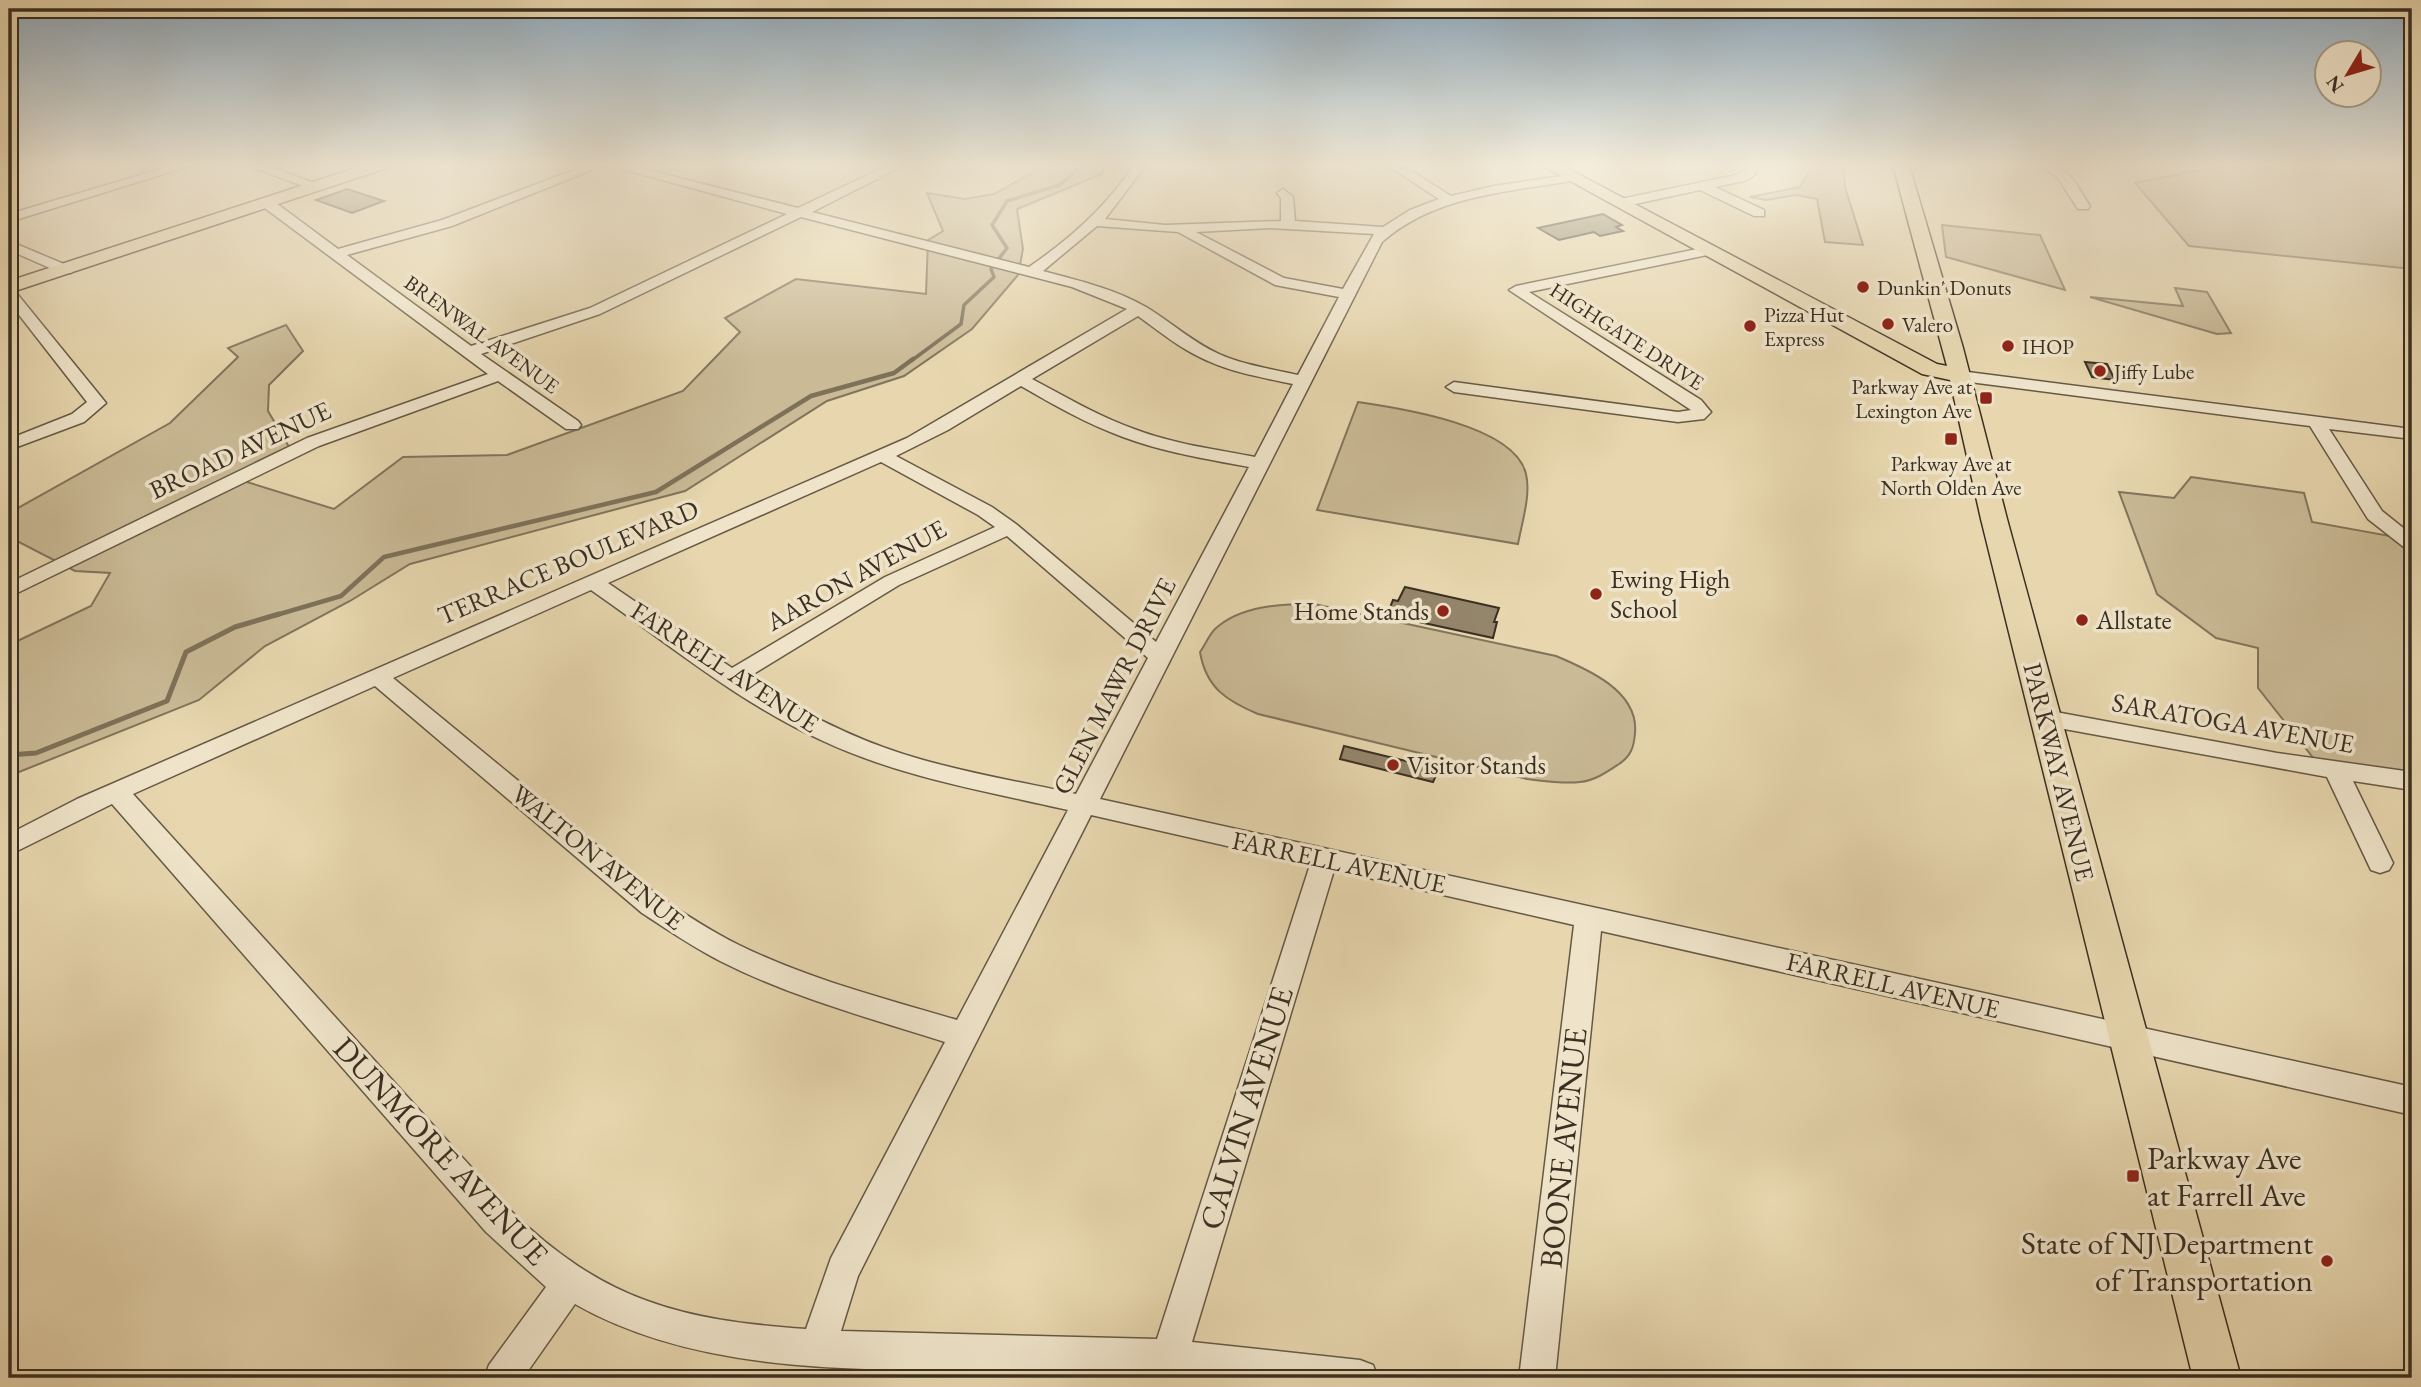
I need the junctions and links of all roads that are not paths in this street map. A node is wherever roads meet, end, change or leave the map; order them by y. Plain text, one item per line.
1 (187, 230) edge
2 (303, 230) edge
3 (422, 230) edge
4 (763, 230) edge
5 (869, 230) edge
6 (1086, 230) edge
7 (1183, 230) edge
8 (1367, 230) edge
9 (1668, 230) edge
10 (1920, 230) edge
11 (1384, 231) joint
12 (9, 245) edge
13 (1707, 251) junction
14 (336, 254) junction
15 (994, 262) joint
16 (66, 270) junction
17 (1032, 272) junction
18 (9, 287) edge
19 (9, 293) edge
20 (1347, 294) junction
21 (1139, 309) junction
22 (470, 352) junction
23 (500, 375) junction
24 (1960, 376) junction
25 (1020, 379) junction
26 (1303, 381) junction
27 (1454, 387) dead end
28 (2316, 422) junction
29 (572, 425) dead end
30 (2412, 434) edge
31 (9, 445) edge
32 (883, 456) junction
33 (1260, 463) junction
34 (1009, 528) junction
35 (2412, 544) edge
36 (593, 582) junction
37 (9, 591) edge
38 (1160, 657) junction
39 (377, 676) junction
40 (733, 677) junction
41 (2045, 718) junction
42 (2336, 770) junction
43 (2412, 781) edge
44 (116, 792) junction
45 (1083, 806) junction
46 (9, 845) edge
47 (1325, 858) junction
48 (2380, 863) dead end
49 (1589, 917) junction
50 (965, 1035) junction
51 (2128, 1037) junction
52 (2412, 1101) edge
53 (569, 1283) junction
54 (820, 1349) junction
55 (1168, 1359) junction
56 (502, 1378) edge
57 (1360, 1378) edge
58 (1537, 1378) edge
59 (2217, 1378) edge

1 - 16 main road
2 - 14 street, BRENWAL AVENUE
3 - 14 street
4 - 22 street
5 - 15 street
6 - 17 street
7 - 20 street
8 - 11 street
9 - 13 main road
10 - 24 main road, PARKWAY AVENUE
11 - 20 street, GLEN MAWR DRIVE
12 - 16 street
13 - 24 main road
13 - 27 street, HIGHGATE DRIVE
14 - 22 street, BRENWAL AVENUE
15 - 17 street
16 - 18 main road
17 - 21 street
19 - 31 street
20 - 26 street, GLEN MAWR DRIVE
21 - 25 street, TERRACE BOULEVARD
21 - 26 street
22 - 23 street, BRENWAL AVENUE
23 - 29 street, BRENWAL AVENUE
23 - 37 street, BROAD AVENUE
24 - 28 street
24 - 41 main road, PARKWAY AVENUE
25 - 32 street, TERRACE BOULEVARD
25 - 33 street
26 - 33 street, GLEN MAWR DRIVE
28 - 30 street
28 - 35 street
32 - 34 street
32 - 36 street, TERRACE BOULEVARD
33 - 38 street, GLEN MAWR DRIVE
34 - 38 street
34 - 40 street, AARON AVENUE
36 - 39 street, TERRACE BOULEVARD
36 - 40 street, FARRELL AVENUE
38 - 45 street, GLEN MAWR DRIVE
39 - 44 street, TERRACE BOULEVARD
39 - 50 street, WALTON AVENUE
40 - 45 street, FARRELL AVENUE
41 - 42 street, SARATOGA AVENUE
41 - 51 main road, PARKWAY AVENUE
42 - 43 street, SARATOGA AVENUE
42 - 48 street
44 - 46 street, TERRACE BOULEVARD
44 - 53 street, DUNMORE AVENUE
45 - 47 street, FARRELL AVENUE
45 - 50 street, GLEN MAWR DRIVE
47 - 49 street, FARRELL AVENUE
47 - 55 street, CALVIN AVENUE
49 - 51 street, FARRELL AVENUE
49 - 58 street, BOONE AVENUE
50 - 54 street, GLEN MAWR DRIVE
51 - 52 street, FARRELL AVENUE
51 - 59 main road, PARKWAY AVENUE
53 - 54 street, DUNMORE AVENUE
53 - 56 street
54 - 55 street, DUNMORE AVENUE
55 - 57 street, DUNMORE AVENUE

